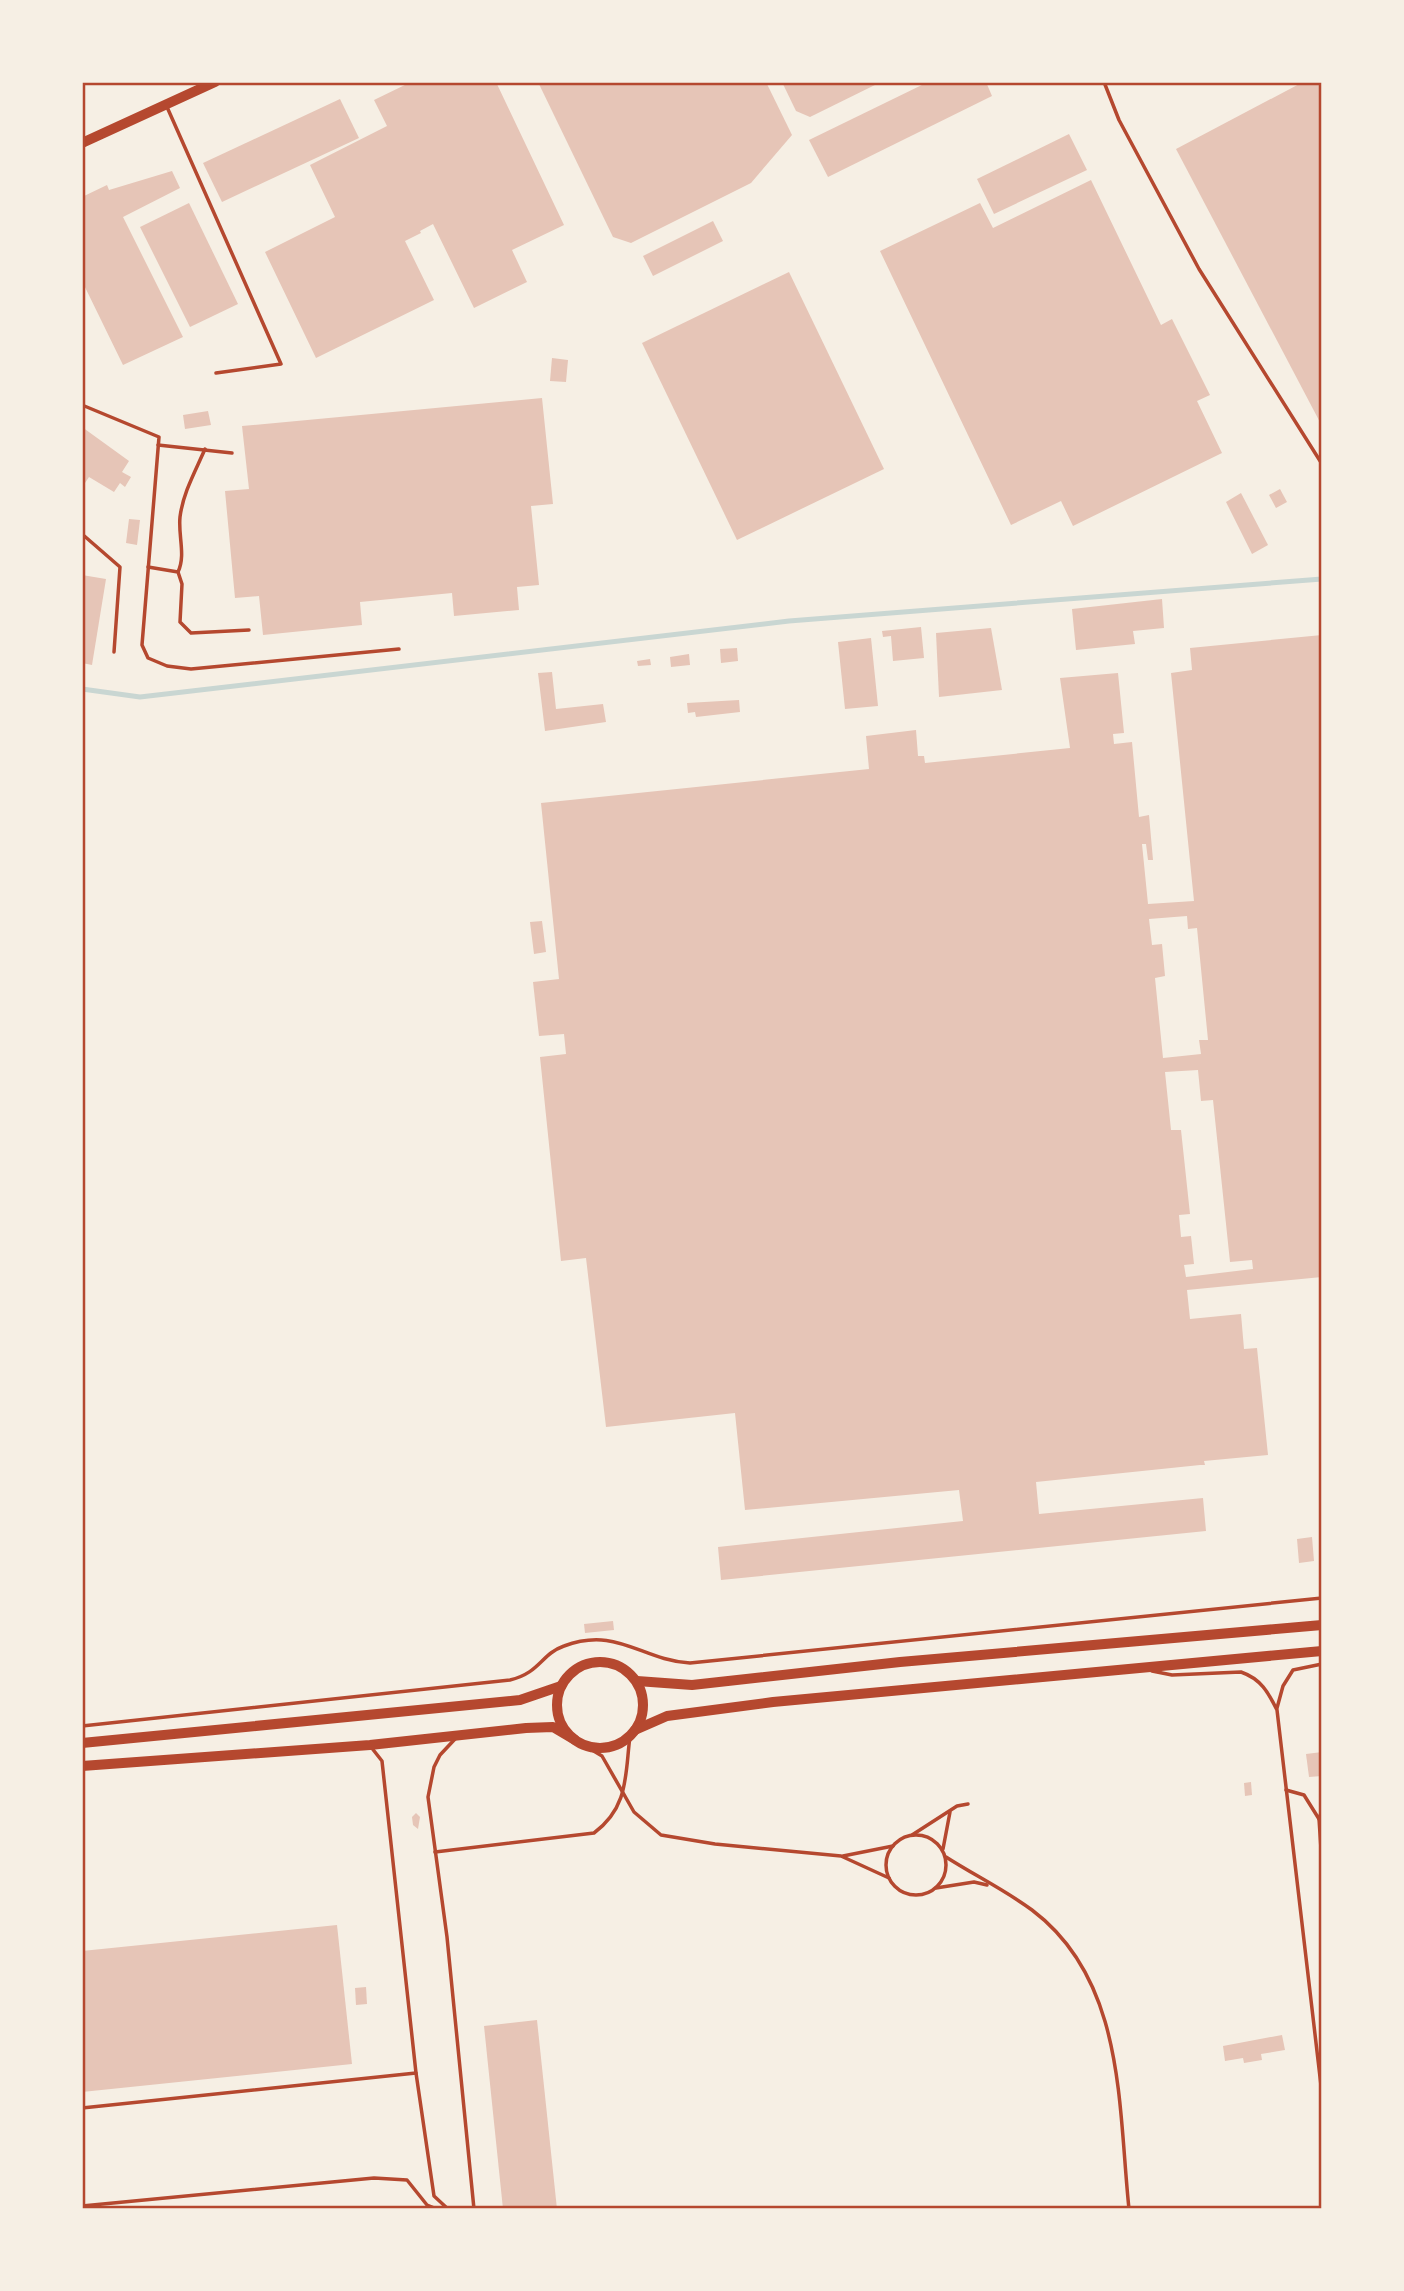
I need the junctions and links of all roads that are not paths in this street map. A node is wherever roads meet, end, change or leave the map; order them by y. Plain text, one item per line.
1 (215, 82) edge
2 (1104, 82) edge
3 (166, 105) junction
4 (82, 143) edge
5 (216, 373) dead end
6 (82, 405) edge
7 (158, 445) junction
8 (205, 449) junction
9 (232, 453) dead end
10 (1322, 464) edge
11 (82, 534) edge
12 (148, 567) junction
13 (178, 572) junction
14 (249, 631) dead end
15 (398, 649) dead end
16 (114, 652) dead end
17 (1322, 1625) edge
18 (1322, 1651) edge
19 (1322, 1664) edge
20 (1144, 1669) junction
21 (637, 1681) junction
22 (561, 1686) junction
23 (1277, 1710) junction
24 (633, 1733) junction
25 (458, 1735) junction
26 (82, 1742) edge
27 (578, 1742) junction
28 (370, 1745) junction
29 (82, 1766) edge
30 (1286, 1790) junction
31 (625, 1795) junction
32 (968, 1804) dead end
33 (951, 1810) junction
34 (1322, 1810) edge
35 (1319, 1819) junction
36 (912, 1835) junction
37 (893, 1846) junction
38 (943, 1850) junction
39 (435, 1852) junction
40 (841, 1856) junction
41 (946, 1857) junction
42 (1322, 1864) edge
43 (889, 1878) junction
44 (992, 1886) junction
45 (934, 1889) junction
46 (416, 2073) junction
47 (1322, 2094) edge
48 (82, 2108) edge
49 (82, 2206) edge
50 (437, 2209) edge
51 (448, 2209) edge
52 (474, 2209) edge
53 (1129, 2209) edge

1 - 3 street
2 - 10 lane
3 - 4 street
3 - 5 lane
6 - 7 lane
7 - 8 lane
7 - 12 lane
8 - 9 lane
8 - 13 lane
11 - 16 lane
12 - 13 lane
12 - 15 lane
13 - 14 lane
17 - 21 main road
18 - 20 main road
19 - 23 lane
20 - 23 lane
20 - 24 main road
21 - 22 main road
21 - 24 main road
22 - 26 main road
22 - 27 main road
23 - 30 lane
24 - 27 main road
24 - 31 lane
25 - 27 main road
25 - 28 main road
25 - 39 lane
27 - 31 lane
28 - 29 main road
28 - 46 lane
30 - 35 lane
30 - 47 lane
31 - 39 lane
31 - 40 lane
32 - 33 lane
33 - 36 lane
33 - 38 lane
34 - 35 lane
35 - 42 lane
36 - 37 lane
36 - 38 lane
37 - 40 lane
37 - 43 lane
38 - 41 lane
39 - 52 lane
40 - 43 lane
41 - 44 lane
41 - 45 lane
43 - 45 lane
44 - 45 lane
44 - 53 lane
46 - 48 lane
46 - 51 lane
49 - 50 lane

